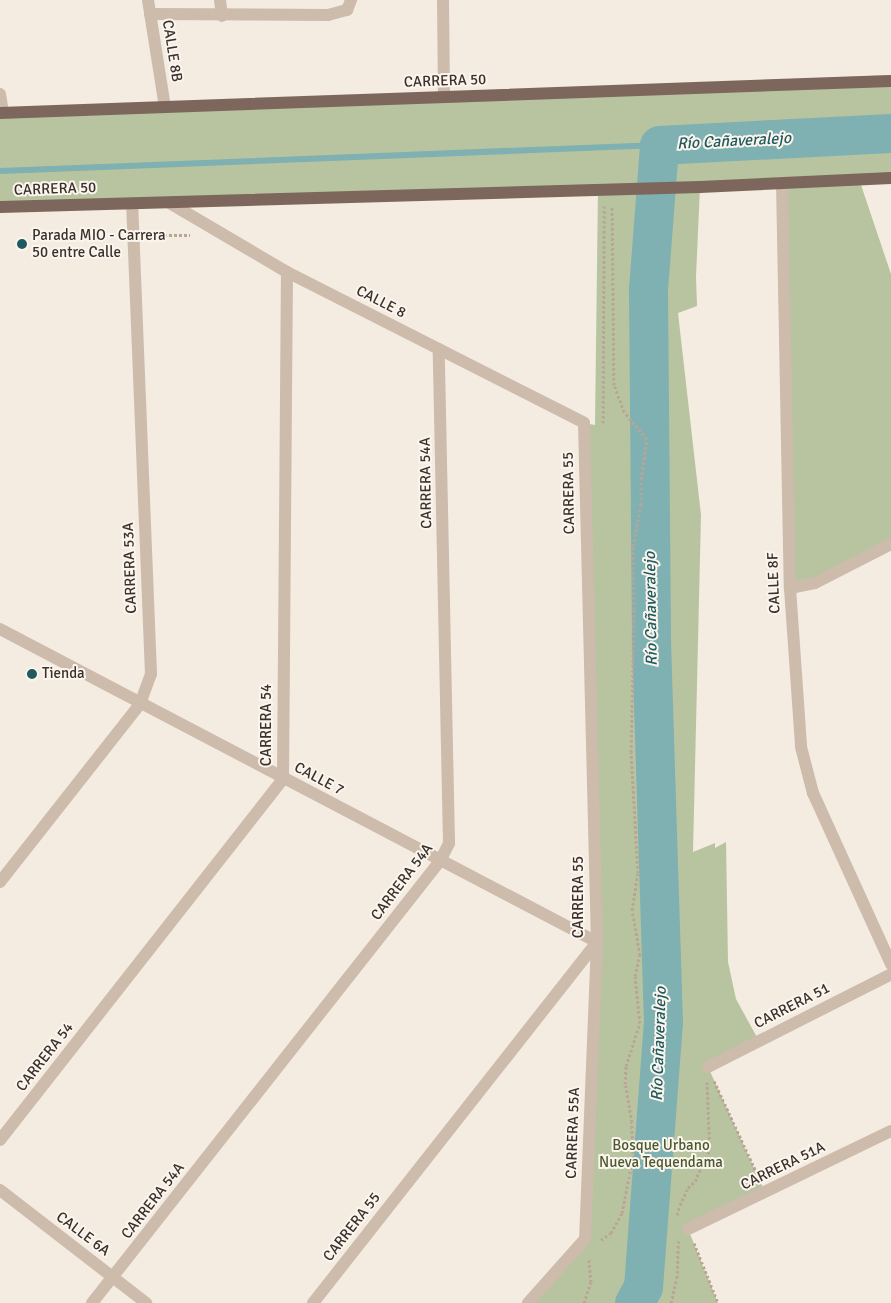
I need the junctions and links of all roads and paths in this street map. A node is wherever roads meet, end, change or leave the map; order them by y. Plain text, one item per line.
1 (148, 0) edge
2 (220, 0) edge
3 (351, 0) edge
4 (443, 0) edge
5 (150, 14) junction
6 (222, 16) junction
7 (891, 81) edge
8 (0, 94) edge
9 (444, 98) junction
10 (165, 107) junction
11 (2, 113) edge
12 (891, 178) edge
13 (782, 182) junction
14 (614, 189) junction
15 (168, 202) junction
16 (132, 203) junction
17 (0, 207) edge
18 (287, 272) junction
19 (439, 349) junction
20 (584, 423) joint
21 (890, 548) edge
22 (790, 588) junction
23 (0, 630) edge
24 (140, 704) junction
25 (283, 779) junction
26 (440, 861) junction
27 (0, 882) edge
28 (597, 942) junction
29 (891, 964) edge
30 (891, 974) edge
31 (708, 1067) junction
32 (891, 1131) edge
33 (0, 1140) edge
34 (0, 1190) edge
35 (766, 1192) junction
36 (676, 1219) dead end
37 (688, 1229) joint
38 (678, 1237) dead end
39 (596, 1244) dead end
40 (589, 1259) dead end
41 (113, 1277) junction
42 (92, 1303) edge
43 (146, 1303) edge
44 (313, 1303) edge
45 (528, 1303) edge
46 (584, 1303) edge
47 (671, 1303) edge
48 (718, 1303) edge

1 - 5 street, CALLE 8B
2 - 6 street
3 - 6 street
4 - 9 street
5 - 6 street
5 - 10 street, CALLE 8B
7 - 9 main road, CARRERA 50
8 - 11 street
9 - 10 main road, CARRERA 50
10 - 11 main road, CARRERA 50
12 - 13 main road, CARRERA 50
13 - 14 main road, CARRERA 50
13 - 22 street, CALLE 8F
14 - 15 main road, CARRERA 50
14 - 39 path
15 - 16 main road, CARRERA 50
15 - 18 street, CALLE 8
16 - 17 main road, CARRERA 50
16 - 24 street, CARRERA 53A
18 - 19 street, CALLE 8
18 - 25 street, CARRERA 54
19 - 20 street, CALLE 8
19 - 26 street, CARRERA 54A
20 - 28 street, CARRERA 55
21 - 22 street
22 - 29 street, CALLE 8F
23 - 24 street, CALLE 7
24 - 25 street, CALLE 7
24 - 27 street, CARRERA 53A
25 - 26 street, CALLE 7
25 - 33 street, CARRERA 54
26 - 28 street, CALLE 7
26 - 41 street, CARRERA 54A
28 - 44 street, CARRERA 55
28 - 45 street, CARRERA 55A
30 - 31 street, CARRERA 51
31 - 35 path
31 - 36 path
32 - 35 street, CARRERA 51A
34 - 41 street, CALLE 6A
35 - 37 street, CARRERA 51A
37 - 48 path
38 - 47 path
40 - 46 path
41 - 42 street, CARRERA 54A
41 - 43 street, CALLE 6A

